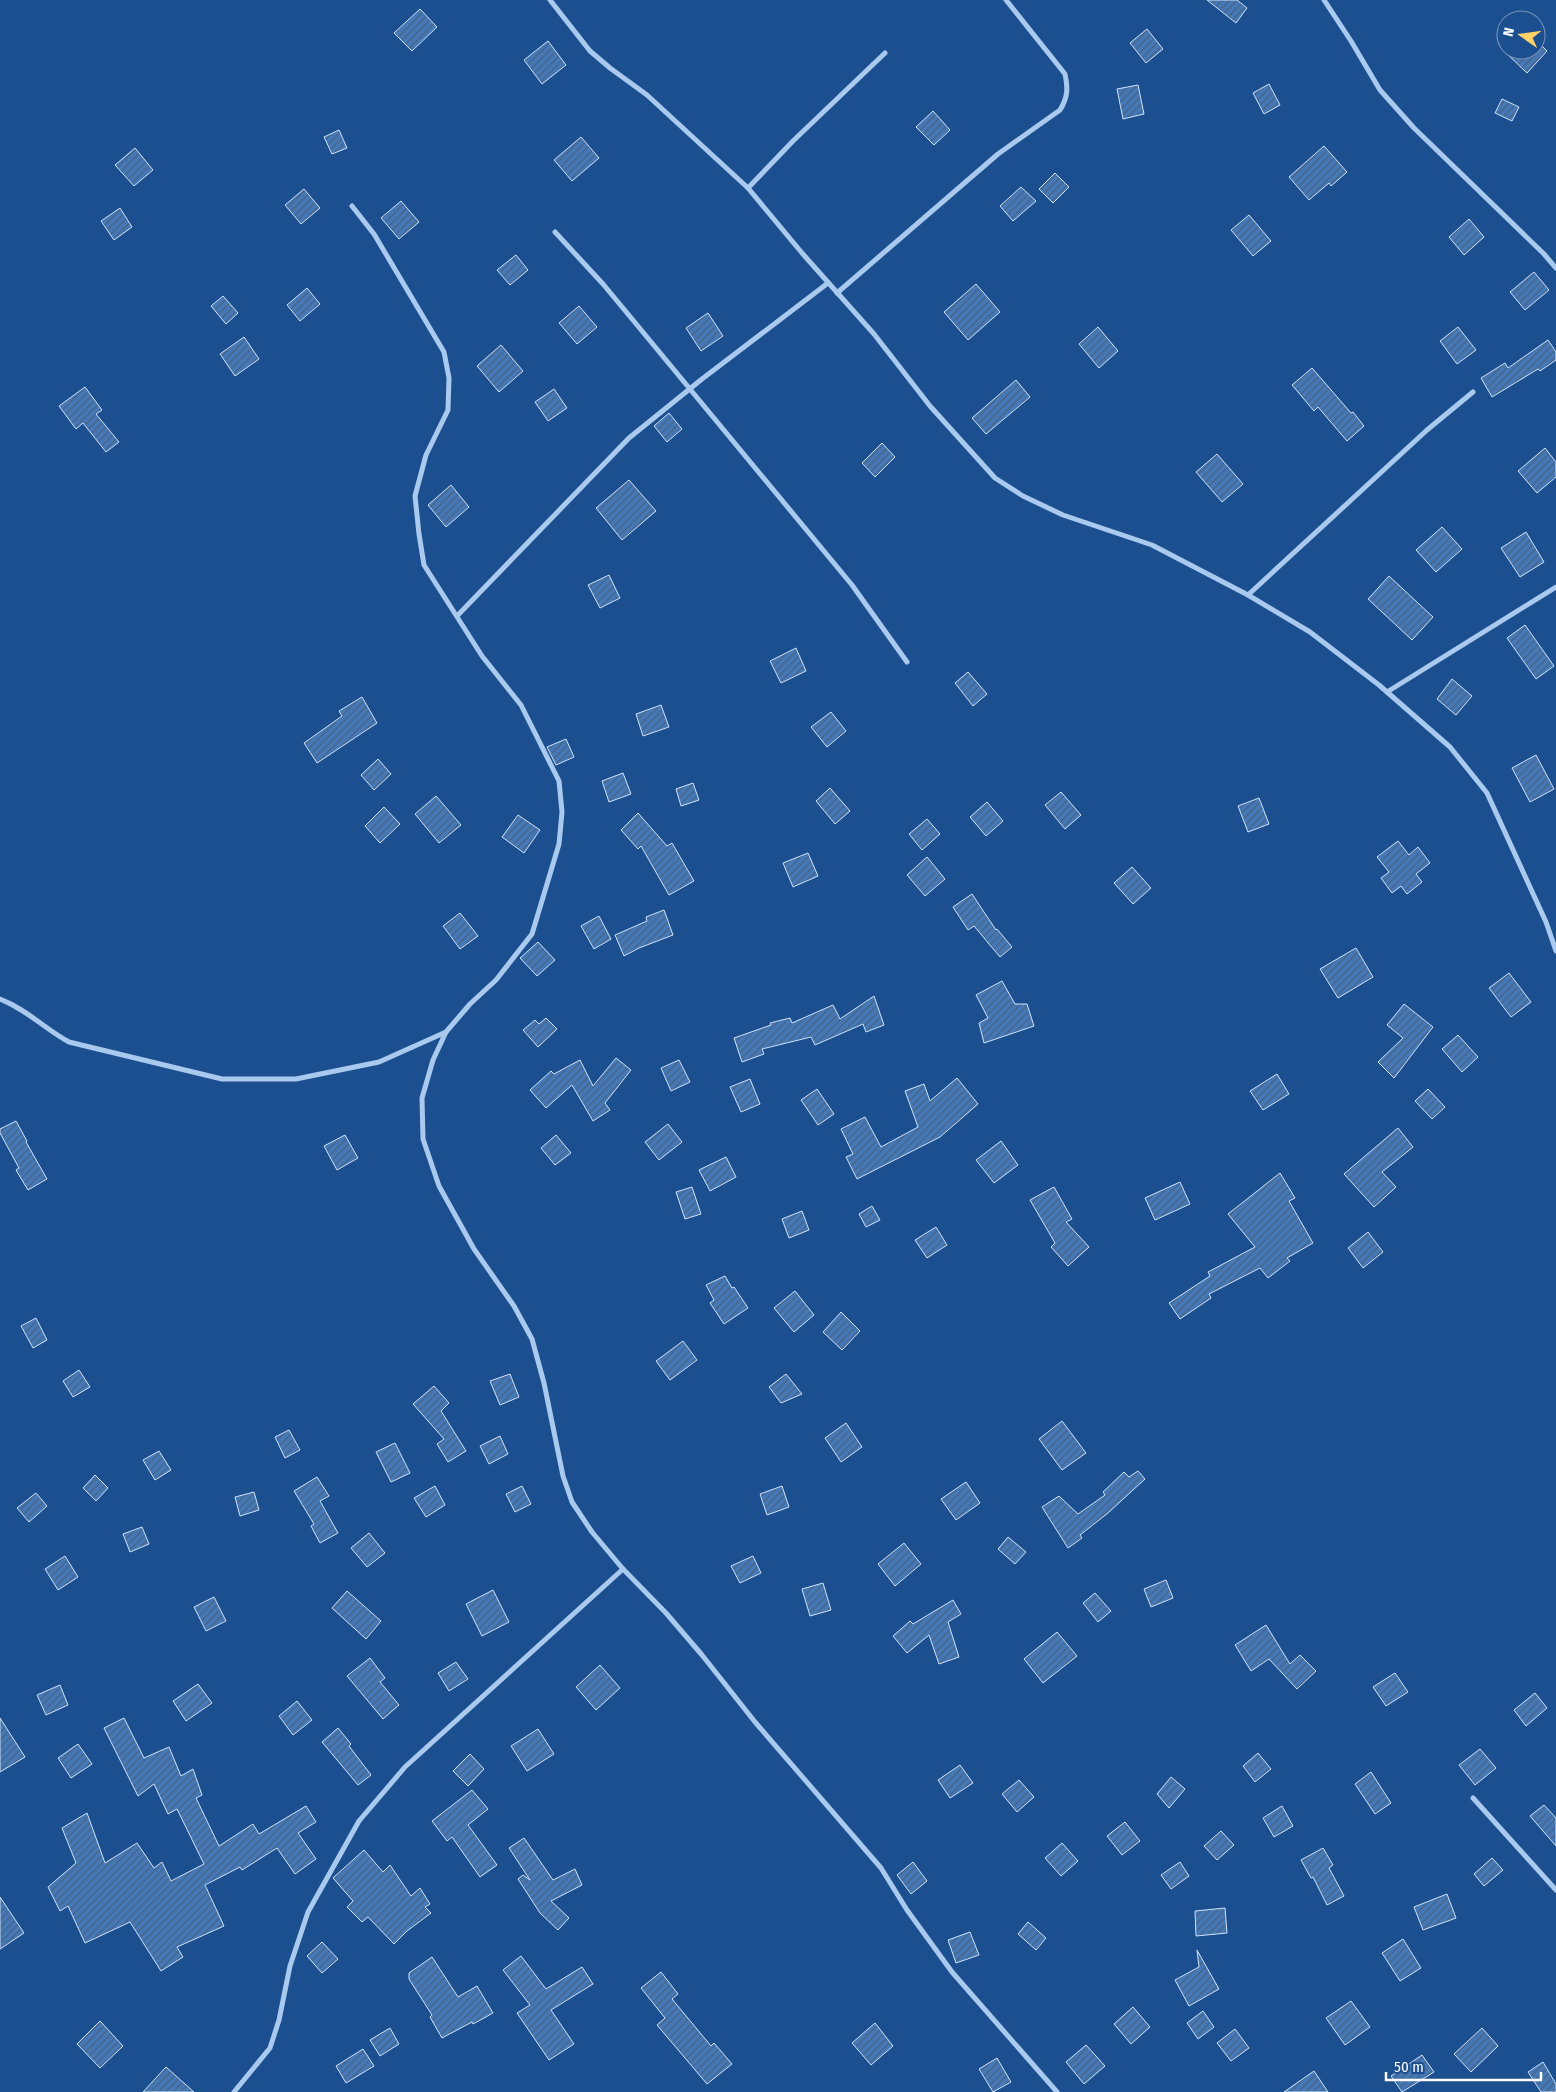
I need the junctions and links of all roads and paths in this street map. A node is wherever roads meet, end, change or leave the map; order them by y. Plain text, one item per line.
1 (550, 0) edge
2 (1006, 0) edge
3 (1324, 0) edge
4 (885, 53) dead end
5 (748, 188) junction
6 (352, 206) dead end
7 (555, 232) dead end
8 (1556, 268) edge
9 (828, 282) junction
10 (837, 293) junction
11 (690, 389) junction
12 (1473, 392) dead end
13 (1556, 588) edge
14 (1248, 596) junction
15 (457, 616) junction
16 (907, 662) dead end
17 (1387, 692) junction
18 (1556, 951) edge
19 (0, 999) edge
20 (446, 1032) junction
21 (623, 1568) junction
22 (1473, 1798) dead end
23 (1556, 1890) edge
24 (234, 2092) edge
25 (1057, 2092) edge

1 - 5 street
2 - 10 street
3 - 8 street
4 - 5 street
5 - 9 street
6 - 15 street
7 - 11 street
9 - 10 street
9 - 11 street
10 - 14 street
11 - 15 street
11 - 16 street
12 - 14 street
13 - 17 street
14 - 17 street
15 - 20 street
17 - 18 street
19 - 20 street
20 - 21 street
21 - 24 street
21 - 25 street
22 - 23 street

